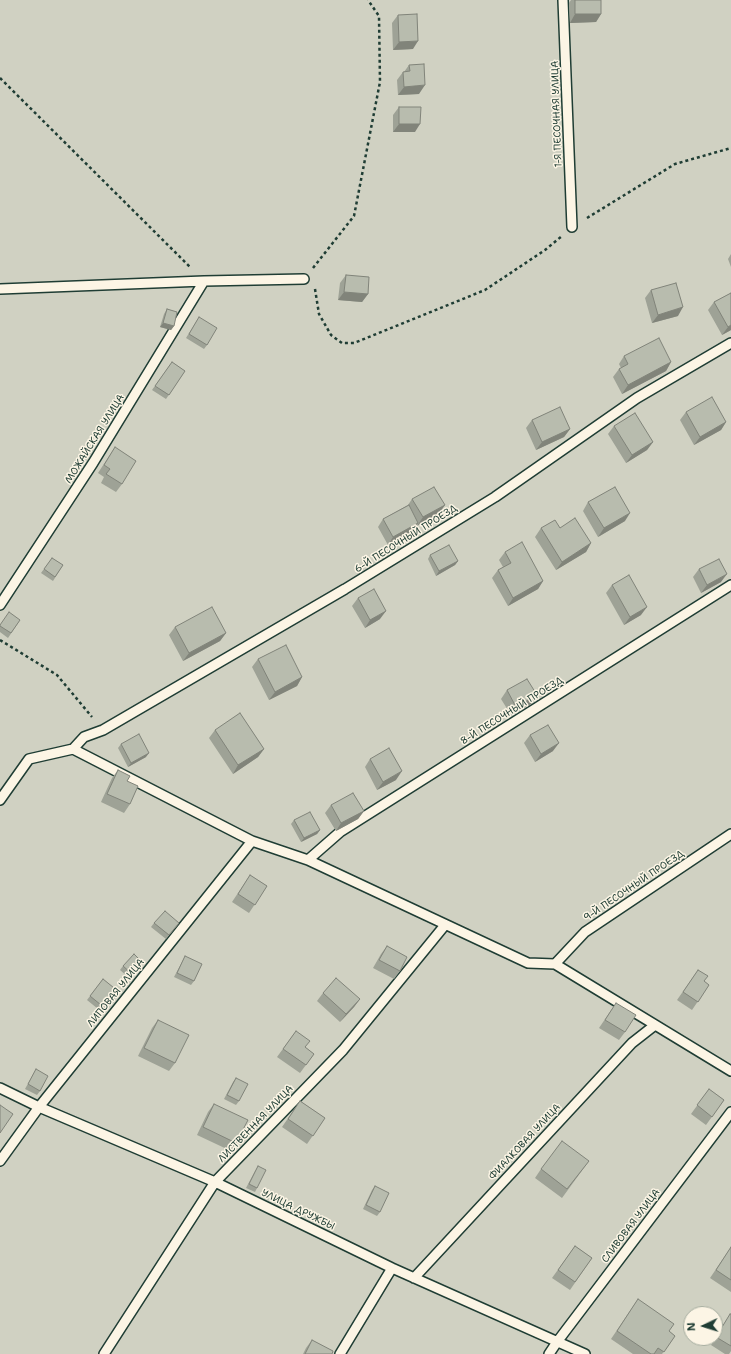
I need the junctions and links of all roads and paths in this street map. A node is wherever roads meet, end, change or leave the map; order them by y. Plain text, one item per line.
1 (368, 0) edge
2 (563, 0) edge
3 (0, 78) edge
4 (731, 148) edge
5 (572, 227) junction
6 (304, 279) junction
7 (204, 281) junction
8 (0, 289) edge
9 (731, 343) edge
10 (731, 585) edge
11 (0, 605) edge
12 (0, 640) edge
13 (103, 730) junction
14 (73, 749) junction
15 (0, 800) edge
16 (731, 834) edge
17 (252, 841) junction
18 (308, 860) junction
19 (445, 925) junction
20 (555, 964) junction
21 (655, 1025) junction
22 (731, 1071) edge
23 (0, 1088) edge
24 (39, 1107) junction
25 (731, 1112) edge
26 (0, 1161) edge
27 (215, 1182) junction
28 (392, 1268) junction
29 (414, 1278) junction
30 (556, 1342) junction
31 (104, 1354) edge
32 (340, 1354) edge
33 (549, 1354) edge
34 (585, 1354) edge

1 - 6 path
2 - 5 lane, 1-Я ПЕСОЧНАЯ УЛИЦА
3 - 7 path
4 - 5 path
5 - 6 path
6 - 7 lane
7 - 8 lane
7 - 11 lane, МОЖАЙСКАЯ УЛИЦА
9 - 13 lane, 6-Й ПЕСОЧНЫЙ ПРОЕЗД
10 - 18 lane, 8-Й ПЕСОЧНЫЙ ПРОЕЗД
12 - 13 path
13 - 14 lane, 6-Й ПЕСОЧНЫЙ ПРОЕЗД
14 - 15 lane
14 - 17 lane
16 - 20 lane, 9-Й ПЕСОЧНЫЙ ПРОЕЗД
17 - 18 lane
17 - 24 lane, ЛИПОВАЯ УЛИЦА
18 - 19 lane
19 - 20 lane
19 - 27 lane, ЛИСТВЕННАЯ УЛИЦА
20 - 21 lane
21 - 22 lane
21 - 29 lane, ФИАЛКОВАЯ УЛИЦА
23 - 24 lane, УЛИЦА ДРУЖБЫ
24 - 26 lane, ЛИПОВАЯ УЛИЦА
24 - 27 lane, УЛИЦА ДРУЖБЫ
25 - 30 lane, СЛИВОВАЯ УЛИЦА
27 - 28 lane, УЛИЦА ДРУЖБЫ
27 - 31 lane, ЛИСТВЕННАЯ УЛИЦА
28 - 29 lane, УЛИЦА ДРУЖБЫ
28 - 32 lane
29 - 30 lane, УЛИЦА ДРУЖБЫ
30 - 33 lane, СЛИВОВАЯ УЛИЦА
30 - 34 lane, УЛИЦА ДРУЖБЫ

